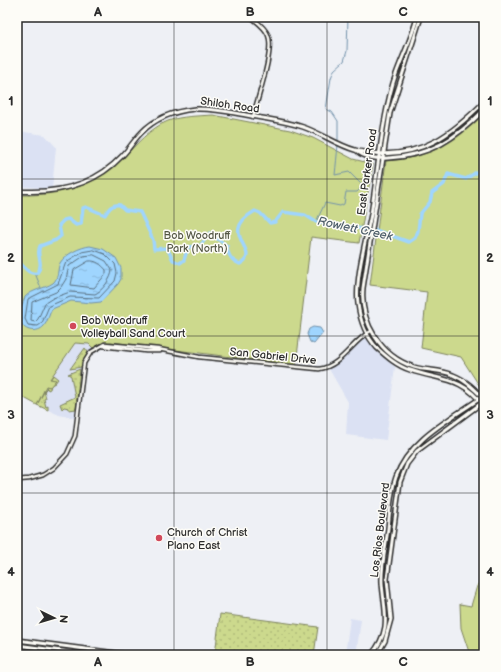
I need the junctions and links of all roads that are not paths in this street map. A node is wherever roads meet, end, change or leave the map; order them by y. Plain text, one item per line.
1 (251, 17) edge
2 (419, 19) edge
3 (407, 44) junction
4 (411, 46) junction
5 (391, 93) junction
6 (395, 95) junction
7 (484, 102) edge
8 (476, 109) junction
9 (484, 110) edge
10 (481, 113) junction
11 (253, 117) junction
12 (357, 151) junction
13 (379, 153) junction
14 (384, 154) junction
15 (379, 158) junction
16 (383, 159) junction
17 (17, 191) edge
18 (375, 201) junction
19 (358, 287) junction
20 (363, 288) junction
21 (363, 308) junction
22 (359, 310) junction
23 (371, 331) junction
24 (367, 333) junction
25 (483, 400) edge
26 (17, 480) edge
27 (17, 640) edge
28 (17, 645) edge
29 (92, 655) edge
30 (131, 655) edge
31 (371, 655) edge
32 (377, 655) edge

1 - 11 street
2 - 3 main road, East Parker Road
2 - 4 main road, East Parker Road
3 - 4 main road
3 - 5 main road, East Parker Road
4 - 6 main road, East Parker Road
5 - 6 main road
5 - 13 main road, East Parker Road
6 - 14 main road, East Parker Road
7 - 8 main road, Shiloh Road
8 - 10 main road
8 - 14 main road, Shiloh Road
9 - 10 main road
10 - 16 main road
11 - 12 main road, Shiloh Road
11 - 17 main road, Shiloh Road
12 - 13 main road, Shiloh Road
12 - 15 main road, Shiloh Road
13 - 14 main road, Shiloh Road
13 - 15 main road, East Parker Road
14 - 16 main road, East Parker Road
15 - 16 main road, Shiloh Road
15 - 18 main road, East Parker Road
16 - 18 main road, East Parker Road
18 - 19 main road, East Parker Road
18 - 20 main road, East Parker Road
19 - 20 main road
19 - 22 main road, East Parker Road
20 - 21 main road, East Parker Road
21 - 22 main road
21 - 23 main road, East Parker Road
22 - 24 main road, East Parker Road
23 - 24 street, San Gabriel Drive
23 - 25 main road, East Parker Road
24 - 25 main road, East Parker Road
24 - 26 street, San Gabriel Drive
25 - 31 main road, Los Rios Boulevard
25 - 32 main road, Los Rios Boulevard
27 - 30 main road
28 - 29 main road

